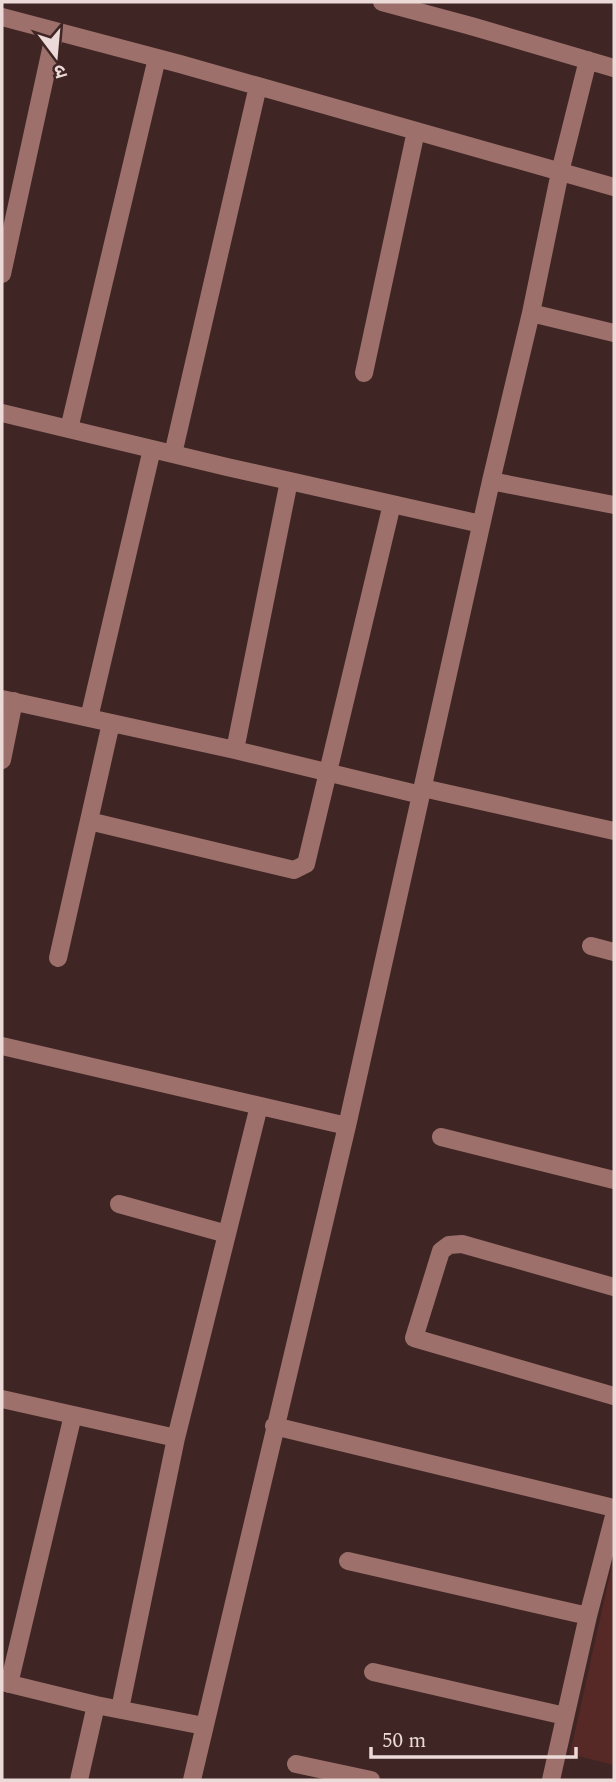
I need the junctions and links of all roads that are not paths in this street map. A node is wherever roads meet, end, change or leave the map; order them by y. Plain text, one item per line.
1 (382, 2) edge
2 (2, 17) edge
3 (55, 31) junction
4 (157, 58) junction
5 (588, 60) junction
6 (614, 68) edge
7 (258, 86) junction
8 (416, 131) junction
9 (560, 172) junction
10 (614, 187) edge
11 (2, 274) edge
12 (531, 313) junction
13 (614, 333) edge
14 (365, 373) dead end
15 (2, 413) edge
16 (69, 429) junction
17 (152, 449) junction
18 (173, 454) junction
19 (289, 481) junction
20 (491, 481) junction
21 (392, 504) junction
22 (614, 505) edge
23 (481, 524) junction
24 (8, 700) edge
25 (89, 718) junction
26 (111, 723) junction
27 (235, 750) junction
28 (2, 760) edge
29 (327, 772) junction
30 (422, 792) junction
31 (89, 821) junction
32 (614, 831) edge
33 (591, 946) dead end
34 (614, 952) edge
35 (58, 958) dead end
36 (2, 1046) edge
37 (259, 1106) junction
38 (347, 1126) junction
39 (441, 1137) dead end
40 (614, 1180) edge
41 (119, 1204) dead end
42 (228, 1234) junction
43 (614, 1287) edge
44 (614, 1396) edge
45 (2, 1399) edge
46 (73, 1415) junction
47 (274, 1426) junction
48 (176, 1438) junction
49 (614, 1508) edge
50 (614, 1516) edge
51 (348, 1561) dead end
52 (588, 1616) junction
53 (373, 1672) dead end
54 (5, 1683) edge
55 (96, 1705) junction
56 (120, 1710) junction
57 (565, 1716) junction
58 (204, 1726) junction
59 (296, 1765) dead end
60 (79, 1780) edge
61 (192, 1780) edge
62 (371, 1780) edge
63 (551, 1780) edge

1 - 5 street
2 - 3 street
3 - 4 street
3 - 11 street
4 - 7 street
4 - 16 street
5 - 6 street
5 - 9 street
7 - 8 street
7 - 18 street
8 - 9 street
8 - 14 street
9 - 10 street
9 - 12 street
12 - 13 street
12 - 20 street
15 - 16 street
16 - 17 street
17 - 18 street
17 - 25 street
18 - 19 street
19 - 21 street
19 - 27 street
20 - 22 street
20 - 23 street
21 - 23 street
21 - 29 street
23 - 30 street
24 - 25 street
24 - 28 street
25 - 26 street
26 - 27 street
26 - 31 street
27 - 29 street
29 - 30 street
29 - 31 street
30 - 32 street
30 - 38 street
31 - 35 street
33 - 34 street
36 - 37 street
37 - 38 street
37 - 42 street
38 - 47 street
39 - 40 street
41 - 42 street
42 - 48 street
43 - 44 street
45 - 46 street
46 - 48 street
46 - 54 street
47 - 49 street
47 - 58 street
48 - 56 street
50 - 52 street
51 - 52 street
52 - 57 street
53 - 57 street
54 - 55 street
55 - 56 street
55 - 60 street
56 - 58 street
57 - 63 street
58 - 61 street
59 - 62 street

